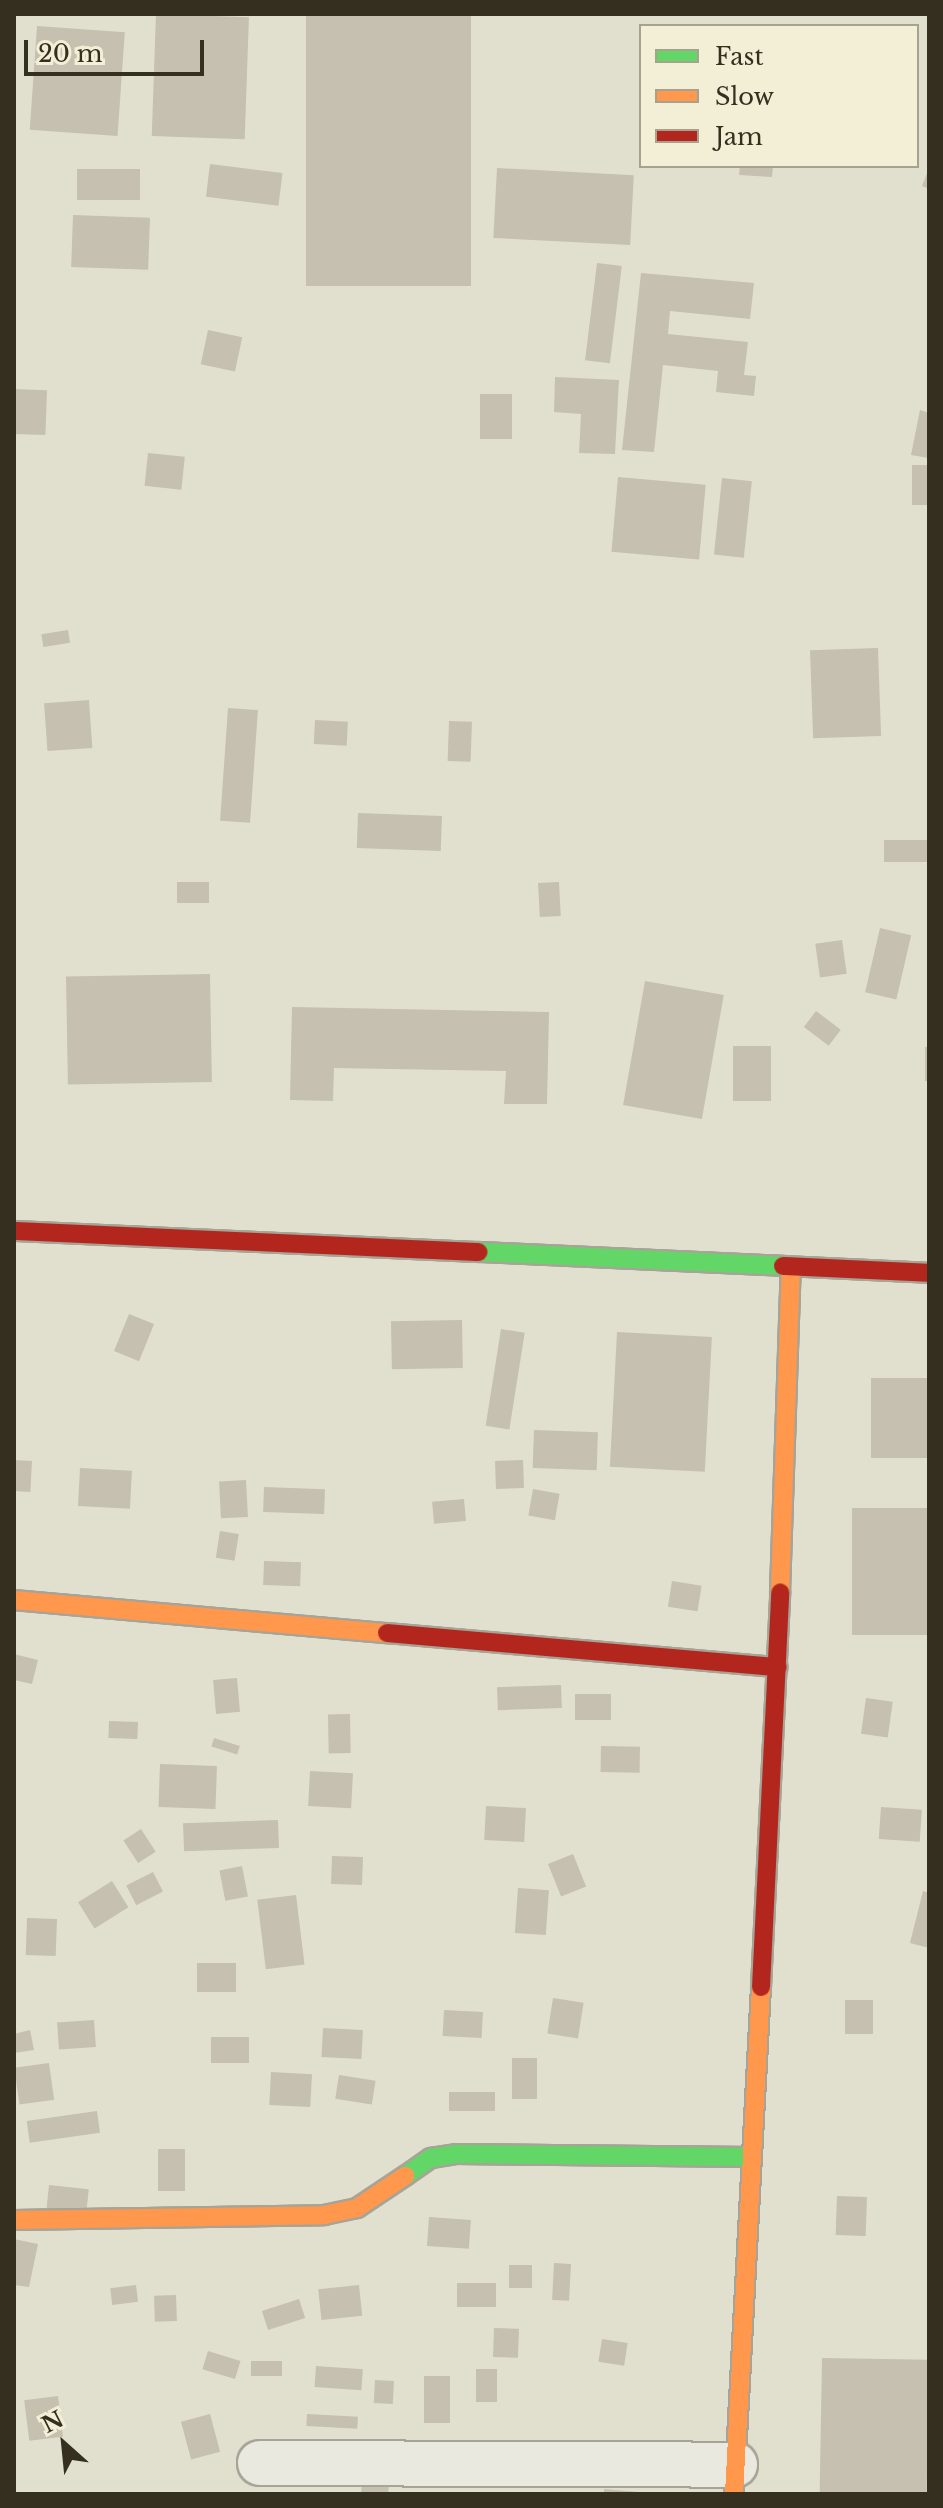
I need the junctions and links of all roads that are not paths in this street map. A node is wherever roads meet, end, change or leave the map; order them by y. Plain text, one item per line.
1 (14, 1231) edge
2 (791, 1267) junction
3 (929, 1273) edge
4 (14, 1600) edge
5 (778, 1667) junction
6 (752, 2157) junction
7 (14, 2220) edge
8 (260, 2463) dead end
9 (734, 2480) edge

1 - 2 street
2 - 3 street
2 - 5 street
4 - 5 street
5 - 6 street
6 - 7 street
6 - 9 street
8 - 9 street

